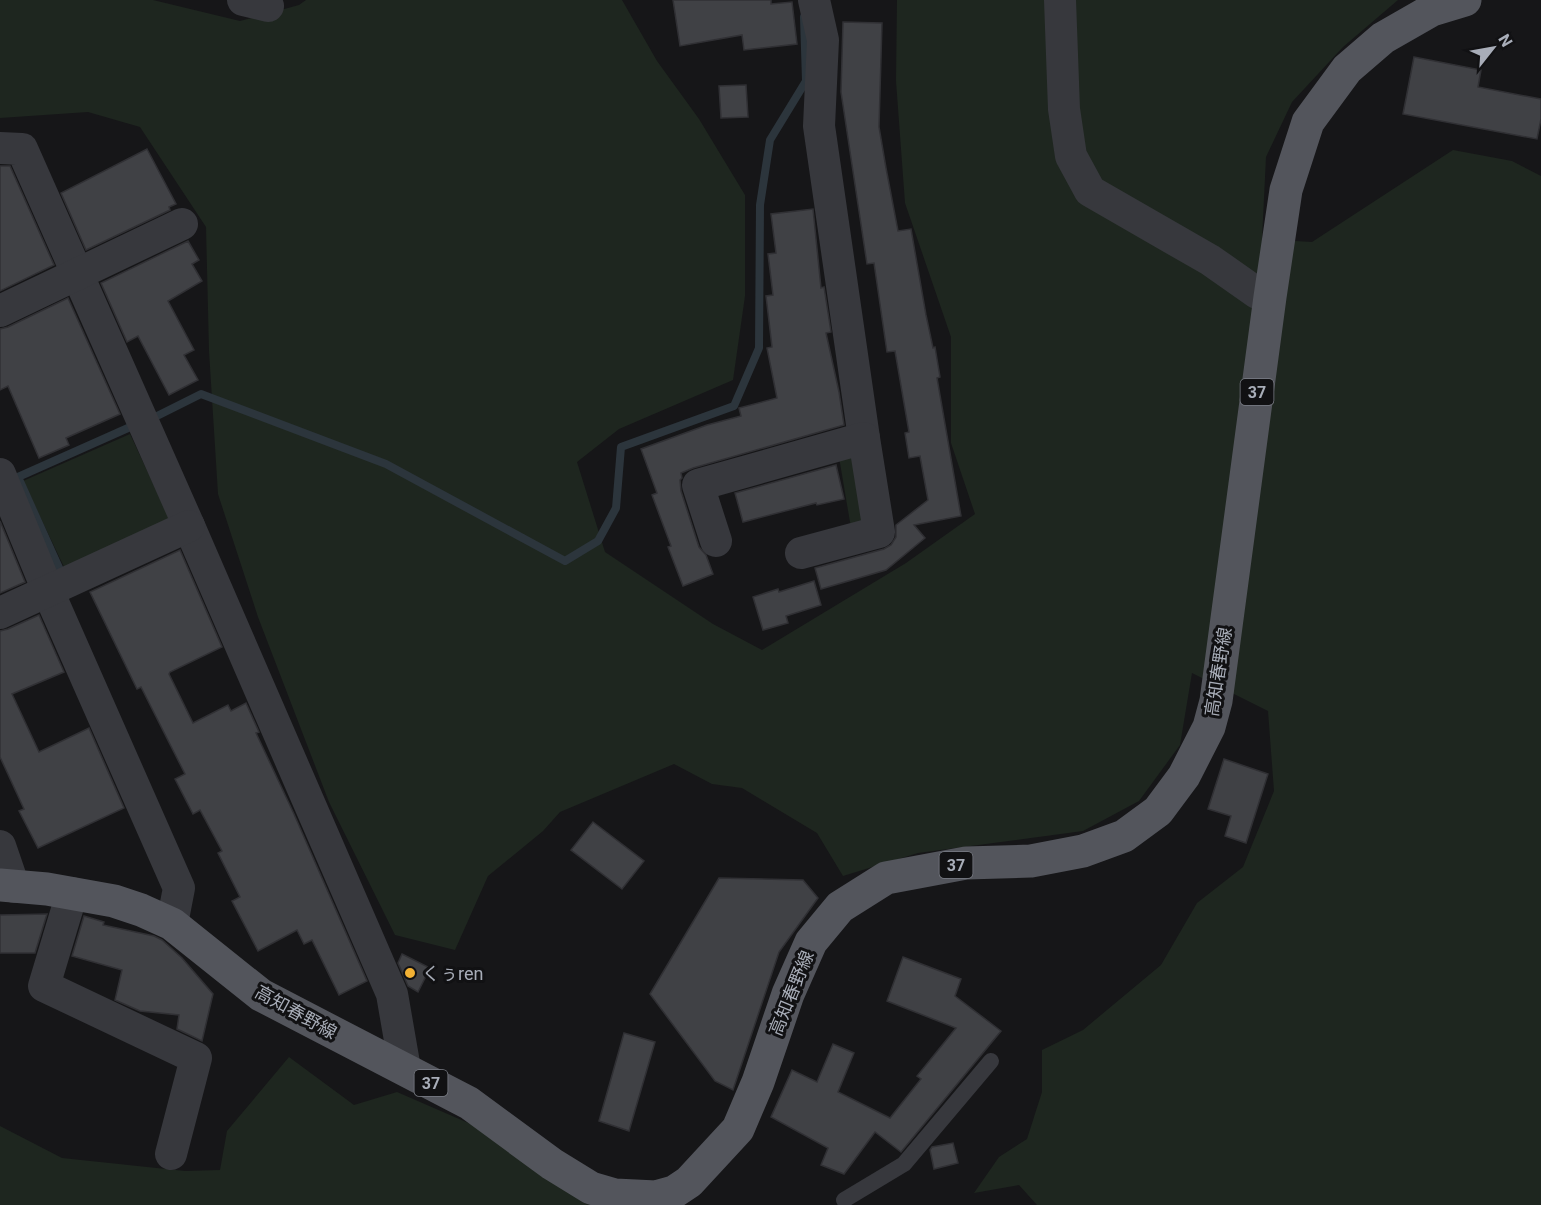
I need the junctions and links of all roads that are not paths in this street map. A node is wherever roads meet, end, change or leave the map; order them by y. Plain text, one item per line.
1 (814, 0) edge
2 (1060, 0) edge
3 (1465, 0) edge
4 (0, 148) edge
5 (182, 224) dead end
6 (77, 274) junction
7 (1270, 297) junction
8 (0, 311) edge
9 (864, 438) junction
10 (0, 474) edge
11 (189, 526) junction
12 (716, 541) dead end
13 (801, 553) dead end
14 (48, 591) junction
15 (0, 614) edge
16 (0, 846) edge
17 (7, 886) edge
18 (72, 892) junction
19 (172, 924) junction
20 (991, 1061) dead end
21 (405, 1069) junction
22 (171, 1154) dead end
23 (844, 1200) dead end

1 - 9 street
2 - 7 street
3 - 7 main road, 高知春野線 / 37
4 - 6 street
5 - 6 street
6 - 8 street
6 - 11 street
7 - 21 main road, 高知春野線 / 37
9 - 12 street
9 - 13 street
10 - 14 street
11 - 14 street
11 - 21 street
14 - 15 street
14 - 19 street
16 - 17 street
17 - 18 main road, 高知春野線 / 37
18 - 19 main road, 高知春野線 / 37
18 - 22 street
19 - 21 main road, 高知春野線 / 37
20 - 23 lane

